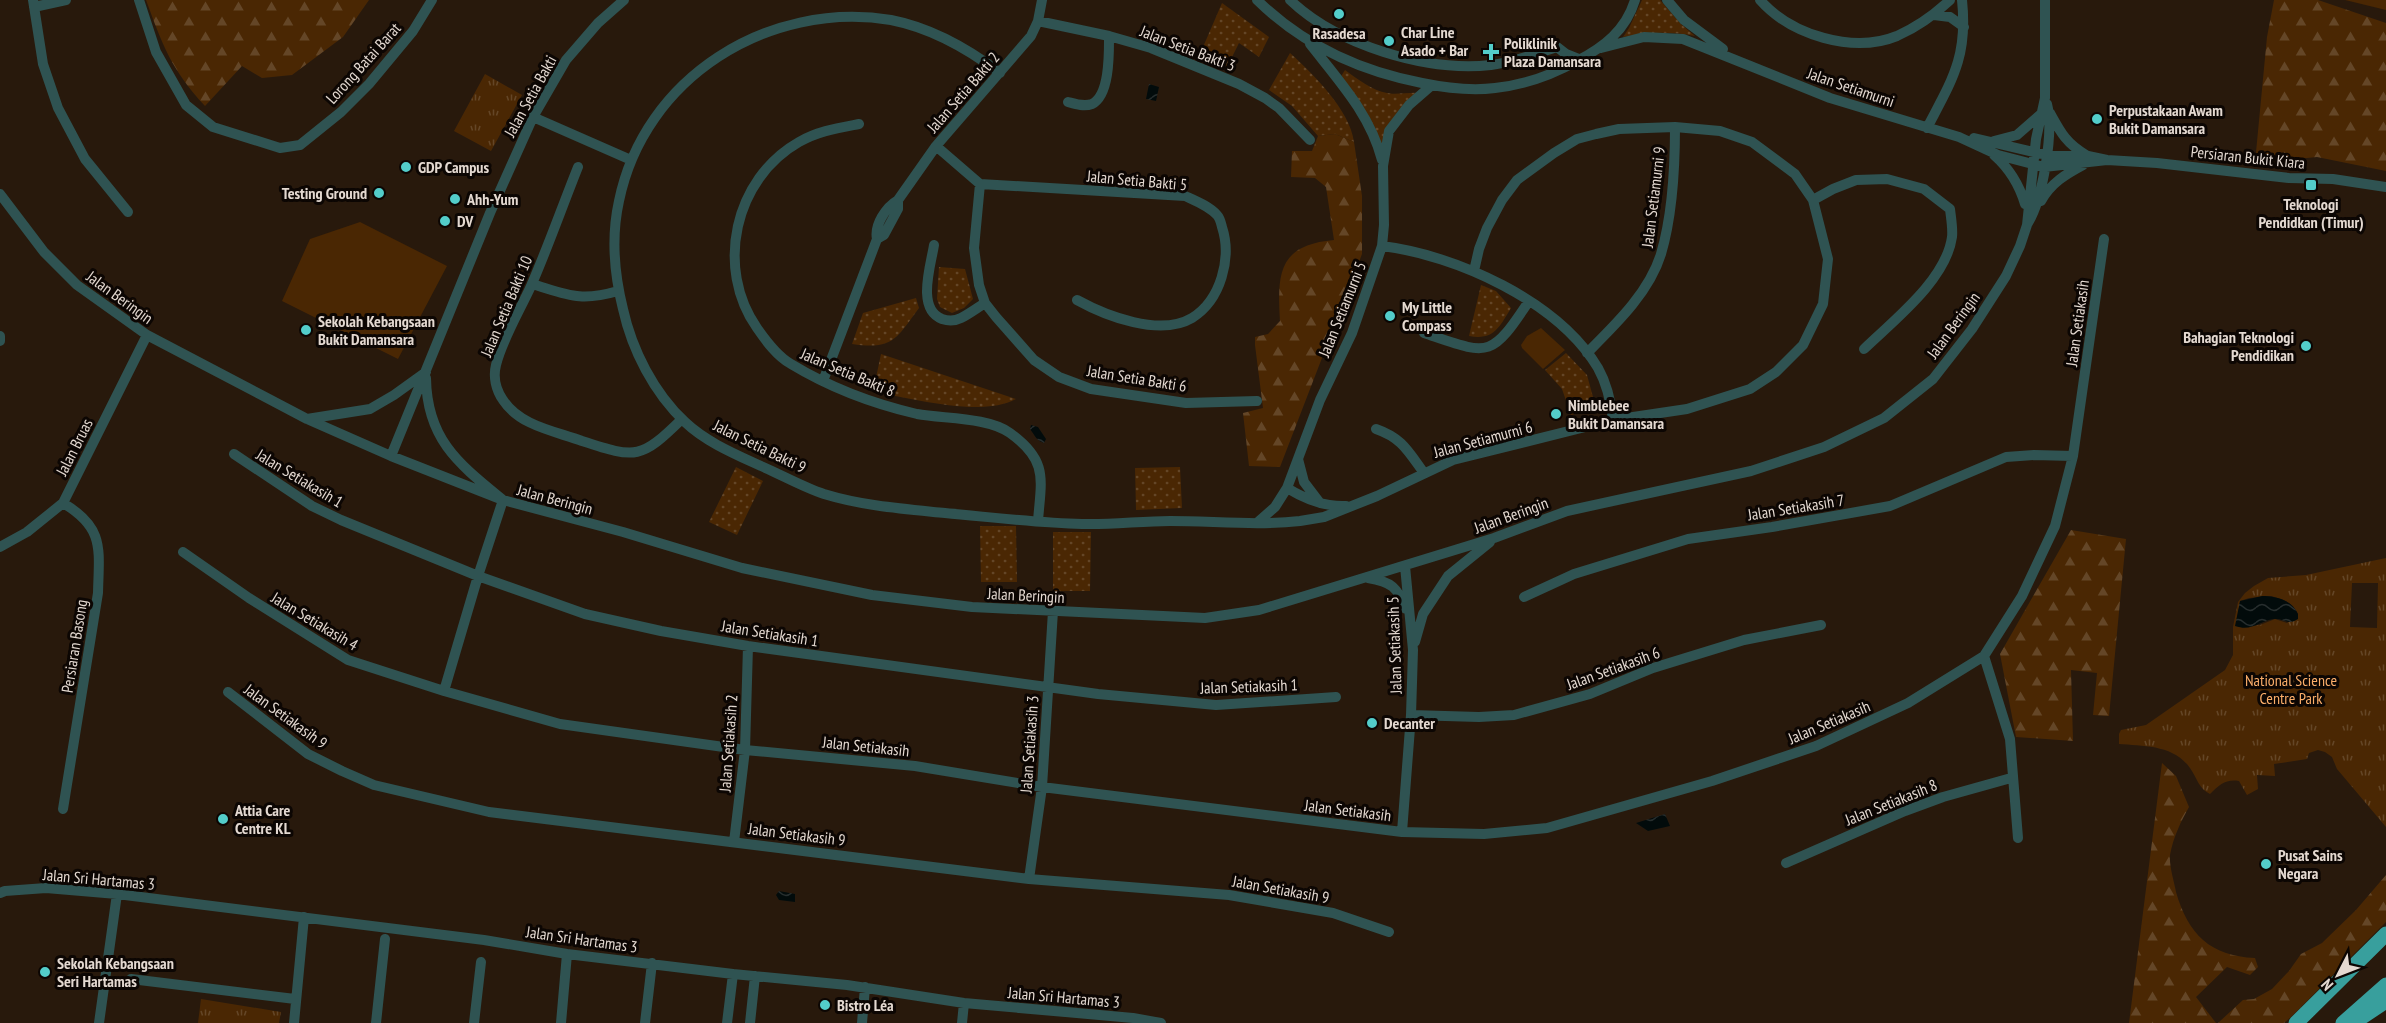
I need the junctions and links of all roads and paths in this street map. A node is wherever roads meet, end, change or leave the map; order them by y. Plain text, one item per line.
1 (66, 0) edge
2 (139, 0) edge
3 (432, 0) edge
4 (624, 0) edge
5 (1042, 0) edge
6 (1257, 0) edge
7 (1290, 0) edge
8 (1635, 0) edge
9 (1667, 0) edge
10 (1760, 0) edge
11 (1950, 0) edge
12 (2045, 0) edge
13 (1962, 3) edge
14 (33, 4) edge
15 (1934, 15) junction
16 (1038, 21) junction
17 (1964, 27) junction
18 (1109, 36) junction
19 (1307, 39) junction
20 (1557, 47) junction
21 (1601, 48) junction
22 (1736, 58) junction
23 (1581, 60) junction
24 (1552, 73) junction
25 (1000, 74) junction
26 (1432, 85) junction
27 (1068, 102) dead end
28 (2046, 111) junction
29 (533, 117) junction
30 (859, 124) dead end
31 (1675, 127) junction
32 (1927, 128) junction
33 (1310, 140) dead end
34 (1989, 145) junction
35 (936, 146) junction
36 (2088, 159) junction
37 (631, 160) junction
38 (2039, 160) junction
39 (1383, 166) junction
40 (578, 167) dead end
41 (980, 184) junction
42 (2386, 187) edge
43 (0, 194) edge
44 (1813, 200) junction
45 (2032, 210) junction
46 (128, 212) dead end
47 (2104, 239) dead end
48 (934, 244) dead end
49 (1382, 246) junction
50 (1474, 271) junction
51 (532, 284) junction
52 (618, 291) junction
53 (1077, 300) dead end
54 (1529, 301) junction
55 (985, 303) junction
56 (1424, 333) dead end
57 (147, 335) junction
58 (1864, 349) dead end
59 (1587, 353) junction
60 (426, 372) junction
61 (823, 381) junction
62 (1257, 401) dead end
63 (307, 419) junction
64 (682, 419) junction
65 (1613, 420) junction
66 (1376, 429) dead end
67 (234, 454) dead end
68 (391, 456) junction
69 (2073, 456) junction
70 (1297, 457) junction
71 (1424, 473) junction
72 (1287, 489) junction
73 (503, 500) junction
74 (63, 503) junction
75 (1321, 503) junction
76 (1356, 505) junction
77 (1038, 521) junction
78 (1258, 522) junction
79 (1494, 538) junction
80 (0, 547) edge
81 (183, 552) dead end
82 (1406, 566) junction
83 (478, 576) junction
84 (1365, 577) junction
85 (1524, 597) dead end
86 (1053, 611) junction
87 (1410, 617) junction
88 (1821, 625) dead end
89 (748, 646) junction
90 (1413, 650) junction
91 (1983, 656) junction
92 (1048, 686) junction
93 (444, 691) junction
94 (228, 692) dead end
95 (1336, 697) dead end
96 (1411, 715) junction
97 (745, 750) junction
98 (2012, 778) junction
99 (1042, 787) junction
100 (63, 809) dead end
101 (1402, 832) junction
102 (2018, 838) dead end
103 (734, 842) junction
104 (1786, 863) dead end
105 (1029, 879) junction
106 (0, 893) edge
107 (117, 894) junction
108 (300, 916) junction
109 (1389, 932) dead end
110 (2386, 934) edge
111 (386, 939) dead end
112 (2386, 946) edge
113 (567, 954) junction
114 (482, 962) dead end
115 (652, 963) junction
116 (733, 974) junction
117 (755, 976) junction
118 (131, 979) dead end
119 (2386, 985) edge
120 (865, 987) junction
121 (295, 999) junction
122 (2386, 1001) edge
123 (964, 1003) junction
124 (1047, 1010) junction
125 (1133, 1021) edge
126 (99, 1023) edge
127 (294, 1023) edge
128 (376, 1023) edge
129 (474, 1023) edge
130 (561, 1023) edge
131 (645, 1023) edge
132 (727, 1023) edge
133 (750, 1023) edge
134 (862, 1023) edge
135 (962, 1023) edge
136 (1046, 1023) edge
137 (1161, 1023) edge
138 (2295, 1023) edge
139 (2343, 1023) edge
140 (2352, 1023) edge

1 - 14 street
2 - 3 street, Lorong Batai Barat
4 - 29 street, Jalan Setia Bakti
5 - 16 street, Jalan Setia Bakti 2
6 - 19 street, Jalan Setiamurni
7 - 20 street
8 - 21 street, Jalan Setiamurni
9 - 22 street, Jalan Setiamurni
10 - 15 street
11 - 15 street
12 - 28 street, Jalan Beringin
13 - 15 street
13 - 17 street
14 - 46 street
15 - 17 street
16 - 18 street, Jalan Setia Bakti 3
16 - 25 street, Jalan Setia Bakti 2
17 - 32 street
18 - 27 street
18 - 33 street, Jalan Setia Bakti 3
19 - 26 street, Jalan Setiamurni
19 - 39 street, Jalan Setiamurni 5
20 - 23 street
20 - 24 street
21 - 22 street, Jalan Setiamurni
21 - 23 street, Jalan Setiamurni
22 - 32 street, Jalan Setiamurni
23 - 24 street, Jalan Setiamurni
24 - 26 street, Jalan Setiamurni
25 - 35 street, Jalan Setia Bakti 2
25 - 37 street, Jalan Setia Bakti 9
26 - 39 street, Jalan Setiamurni 5
28 - 34 street
28 - 36 street
28 - 38 street, Jalan Beringin
29 - 37 street
29 - 60 street, Jalan Setia Bakti
30 - 61 street, Jalan Setia Bakti 8
31 - 44 street, Jalan Setiamurni 6
31 - 50 street, Jalan Setiamurni 6
31 - 59 street, Jalan Setiamurni 9
32 - 34 street, Jalan Setiamurni
34 - 38 street, Jalan Setiamurni
34 - 45 street
35 - 41 street
35 - 61 street, Jalan Setia Bakti 2
36 - 38 street, Persiaran Bukit Kiara
36 - 42 street, Persiaran Bukit Kiara
36 - 45 street
37 - 52 street, Jalan Setia Bakti 9
38 - 45 street, Jalan Beringin
39 - 49 street, Jalan Setiamurni 5
40 - 51 street, Jalan Setia Bakti 10
41 - 53 street, Jalan Setia Bakti 5
41 - 55 street, Jalan Setia Bakti 6
43 - 57 street, Jalan Beringin
44 - 58 street
44 - 65 street, Jalan Setiamurni 6
45 - 79 street, Jalan Beringin
47 - 69 street, Jalan Setiakasih
48 - 55 street
49 - 50 street
49 - 70 street, Jalan Setiamurni 5
50 - 54 street
51 - 52 street
51 - 64 street, Jalan Setia Bakti 10
52 - 64 street, Jalan Setia Bakti 9
54 - 56 street
54 - 59 street
55 - 62 street, Jalan Setia Bakti 6
57 - 63 street, Jalan Beringin
57 - 74 street, Jalan Bruas
59 - 65 street
60 - 63 street
60 - 68 street, Jalan Setia Bakti
60 - 73 street
61 - 77 street, Jalan Setia Bakti 8
63 - 68 street, Jalan Beringin
64 - 77 street, Jalan Setia Bakti 9
65 - 71 street, Jalan Setiamurni 6
66 - 71 street, Jalan Setiamurni 6
67 - 83 street, Jalan Setiakasih 1
68 - 73 street, Jalan Beringin
69 - 85 street, Jalan Setiakasih 7
69 - 91 street, Jalan Setiakasih
70 - 72 street, Jalan Setiamurni 5
70 - 75 street
71 - 76 street, Jalan Setiamurni 6
72 - 75 street, Jalan Setiamurni 6
72 - 78 street, Jalan Setiamurni 5
73 - 83 street
73 - 86 street, Jalan Beringin
74 - 80 street, Jalan Bruas
74 - 100 street, Persiaran Basong
75 - 76 street, Jalan Setiamurni 6
76 - 78 street, Jalan Setiamurni 6
77 - 78 street, Jalan Setia Bakti 9
79 - 82 street, Jalan Beringin
79 - 90 street
81 - 93 street, Jalan Setiakasih 4
82 - 84 street, Jalan Beringin
82 - 87 street, Jalan Setiakasih 5
83 - 89 street, Jalan Setiakasih 1
83 - 93 street
84 - 86 street, Jalan Beringin
84 - 87 street
86 - 92 street, Jalan Setiakasih 3
87 - 90 street, Jalan Setiakasih 5
88 - 96 street, Jalan Setiakasih 6
89 - 92 street, Jalan Setiakasih 1
89 - 97 street, Jalan Setiakasih 2
90 - 96 street, Jalan Setiakasih 5
91 - 98 street
91 - 101 street, Jalan Setiakasih
92 - 95 street, Jalan Setiakasih 1
92 - 99 street, Jalan Setiakasih 3
93 - 97 street, Jalan Setiakasih
94 - 103 street, Jalan Setiakasih 9
96 - 101 street, Jalan Setiakasih 5
97 - 99 street, Jalan Setiakasih
97 - 103 street, Jalan Setiakasih 2
98 - 102 street
98 - 104 street, Jalan Setiakasih 8
99 - 101 street, Jalan Setiakasih
99 - 105 street, Jalan Setiakasih 3
103 - 105 street, Jalan Setiakasih 9
105 - 109 street, Jalan Setiakasih 9
106 - 107 street, Jalan Sri Hartamas 3
107 - 108 street, Jalan Sri Hartamas 3
107 - 126 street
108 - 113 street, Jalan Sri Hartamas 3
108 - 121 street
110 - 138 highway
111 - 128 street
112 - 138 highway
113 - 115 street, Jalan Sri Hartamas 3
113 - 130 street
114 - 129 street
115 - 116 street, Jalan Sri Hartamas 3
115 - 131 street
116 - 117 street, Jalan Sri Hartamas 3
116 - 132 street
117 - 120 street, Jalan Sri Hartamas 3
117 - 133 street
118 - 121 street
119 - 139 highway
120 - 123 street, Jalan Sri Hartamas 3
120 - 134 street
121 - 127 street
122 - 140 highway
123 - 124 street, Jalan Sri Hartamas 3
123 - 135 street
124 - 125 street, Jalan Sri Hartamas 3
124 - 136 street
125 - 137 street, Jalan Sri Hartamas 3

